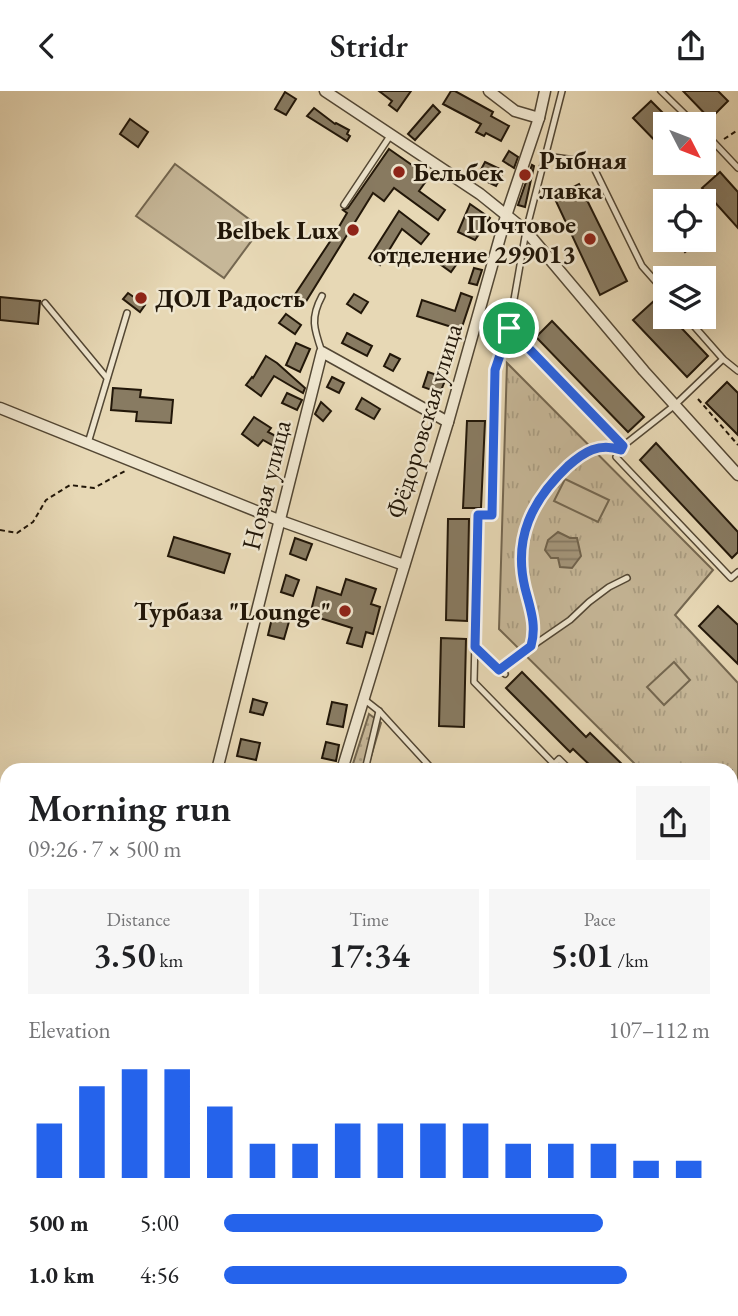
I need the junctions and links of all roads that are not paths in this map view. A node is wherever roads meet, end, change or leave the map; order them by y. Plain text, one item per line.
1 (325, 91) edge
2 (489, 91) edge
3 (545, 91) edge
4 (562, 91) edge
5 (661, 91) edge
6 (683, 112) edge
7 (538, 118) junction
8 (390, 136) junction
9 (716, 144) edge
10 (545, 156) junction
11 (738, 168) edge
12 (344, 205) dead end
13 (506, 216) junction
14 (526, 231) junction
15 (653, 278) edge
16 (323, 296) dead end
17 (45, 303) dead end
18 (127, 313) dead end
19 (509, 328) junction
20 (697, 329) edge
21 (322, 352) junction
22 (723, 359) junction
23 (738, 371) edge
24 (107, 378) junction
25 (675, 405) junction
26 (0, 408) edge
27 (448, 422) junction
28 (88, 443) junction
29 (622, 448) junction
30 (737, 471) edge
31 (281, 521) junction
32 (404, 565) junction
33 (738, 572) edge
34 (626, 578) dead end
35 (531, 646) junction
36 (475, 647) junction
37 (362, 697) junction
38 (379, 711) junction
39 (219, 763) edge
40 (344, 763) edge
41 (367, 763) edge
42 (427, 763) edge
43 (553, 763) edge

1 - 8 street
2 - 7 street
3 - 7 street, Фёдоровская улица
4 - 10 lane
5 - 6 lane
7 - 13 street, Фёдоровская улица
8 - 12 lane
8 - 13 street
9 - 11 lane
10 - 14 lane
10 - 15 lane
13 - 14 street
13 - 27 street, Фёдоровская улица
14 - 19 lane
14 - 25 street
16 - 21 lane
17 - 24 lane
18 - 24 lane
19 - 29 lane
19 - 36 lane
20 - 22 lane
21 - 27 street
21 - 31 street, Новая улица
22 - 23 lane
22 - 25 lane
24 - 28 lane
25 - 29 lane
25 - 30 street
26 - 28 street
27 - 32 street, Фёдоровская улица
28 - 31 street
29 - 33 lane
29 - 35 lane
31 - 32 street
31 - 39 street, Новая улица
32 - 37 street, Фёдоровская улица
34 - 35 lane
35 - 36 lane
36 - 43 lane
37 - 38 lane
37 - 40 street, Фёдоровская улица
38 - 41 lane
38 - 42 lane

